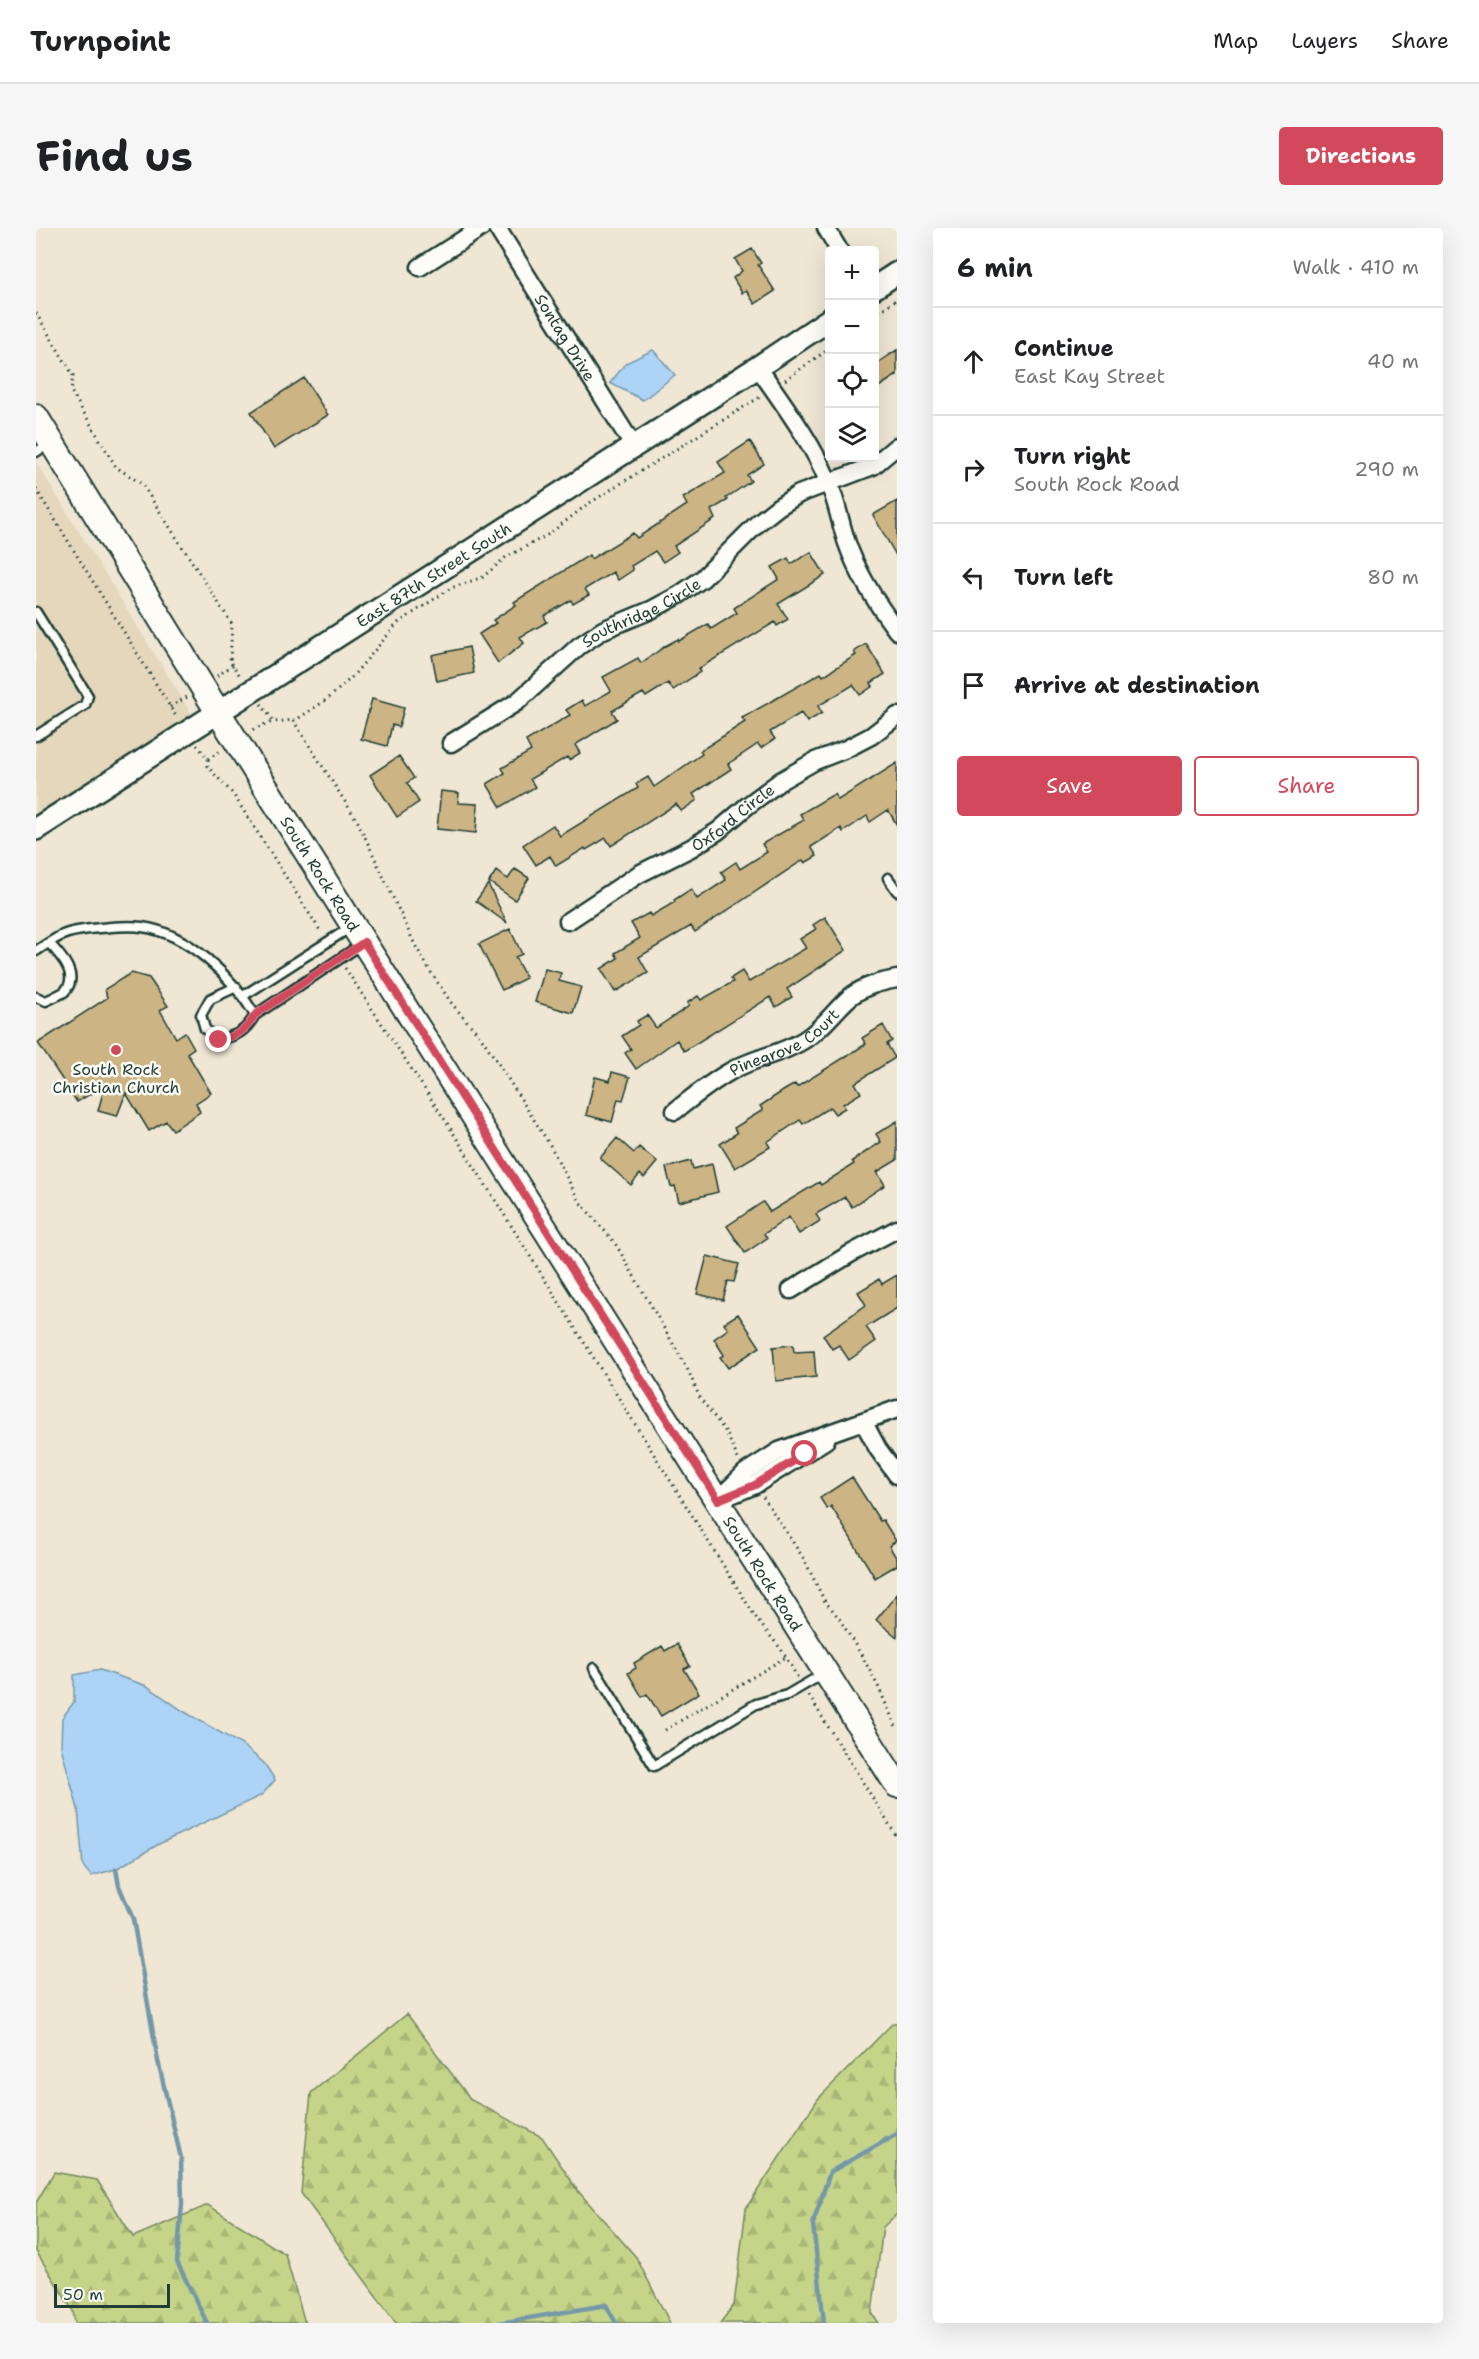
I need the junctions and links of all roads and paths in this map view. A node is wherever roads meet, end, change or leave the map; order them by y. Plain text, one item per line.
1 (481, 228) edge
2 (497, 228) edge
3 (826, 228) edge
4 (837, 246) edge
5 (420, 267) dead end
6 (897, 273) edge
7 (879, 285) edge
8 (897, 299) edge
9 (879, 312) edge
10 (36, 313) edge
11 (825, 322) edge
12 (825, 351) edge
13 (758, 368) junction
14 (772, 388) junction
15 (36, 417) edge
16 (897, 446) edge
17 (44, 447) edge
18 (634, 447) junction
19 (829, 482) junction
20 (36, 489) edge
21 (36, 612) edge
22 (897, 631) edge
23 (241, 676) dead end
24 (218, 712) junction
25 (266, 712) dead end
26 (897, 716) edge
27 (293, 720) junction
28 (180, 723) dead end
29 (274, 723) junction
30 (262, 724) dead end
31 (36, 735) edge
32 (451, 743) dead end
33 (208, 759) dead end
34 (36, 829) edge
35 (888, 878) dead end
36 (897, 891) edge
37 (568, 921) dead end
38 (358, 934) junction
39 (328, 942) junction
40 (49, 943) junction
41 (37, 948) edge
42 (339, 959) junction
43 (897, 979) edge
44 (236, 987) junction
45 (243, 996) junction
46 (36, 997) edge
47 (255, 1015) junction
48 (675, 1111) dead end
49 (897, 1229) edge
50 (791, 1290) dead end
51 (897, 1409) edge
52 (863, 1421) junction
53 (740, 1463) dead end
54 (897, 1475) edge
55 (764, 1498) dead end
56 (718, 1500) junction
57 (786, 1657) junction
58 (594, 1668) dead end
59 (825, 1672) junction
60 (803, 1685) junction
61 (897, 1729) edge
62 (665, 1730) dead end
63 (897, 1785) edge
64 (897, 1837) edge

1 - 5 street
2 - 18 street, Sontag Drive
3 - 4 street
6 - 7 street
8 - 9 path
10 - 23 path
11 - 13 street, East 87th Street South
12 - 14 path
13 - 14 street
13 - 18 street, East 87th Street South
14 - 19 street
14 - 27 path
15 - 17 main road, South Rock Road
16 - 19 street, Southridge Circle
17 - 24 main road, South Rock Road
18 - 24 street, East 87th Street South
19 - 22 street
19 - 32 street, Southridge Circle
20 - 28 path
21 - 31 lane
24 - 34 street, East 87th Street South
24 - 38 main road, South Rock Road
25 - 29 path
26 - 37 street, Oxford Circle
27 - 29 path
27 - 53 path
29 - 30 path
33 - 39 path
35 - 36 lane
38 - 39 lane
38 - 42 lane
38 - 56 main road, South Rock Road
39 - 45 lane
40 - 41 lane
40 - 44 lane
40 - 46 lane
42 - 47 lane
42 - 57 path
43 - 48 street, Pinegrove Court
44 - 45 lane
44 - 47 lane
45 - 47 lane
49 - 50 street
51 - 52 street
52 - 54 street
52 - 56 street
55 - 61 path
56 - 59 main road, South Rock Road
57 - 60 path
57 - 62 path
58 - 60 lane
59 - 60 lane
59 - 63 main road, South Rock Road
60 - 64 path

